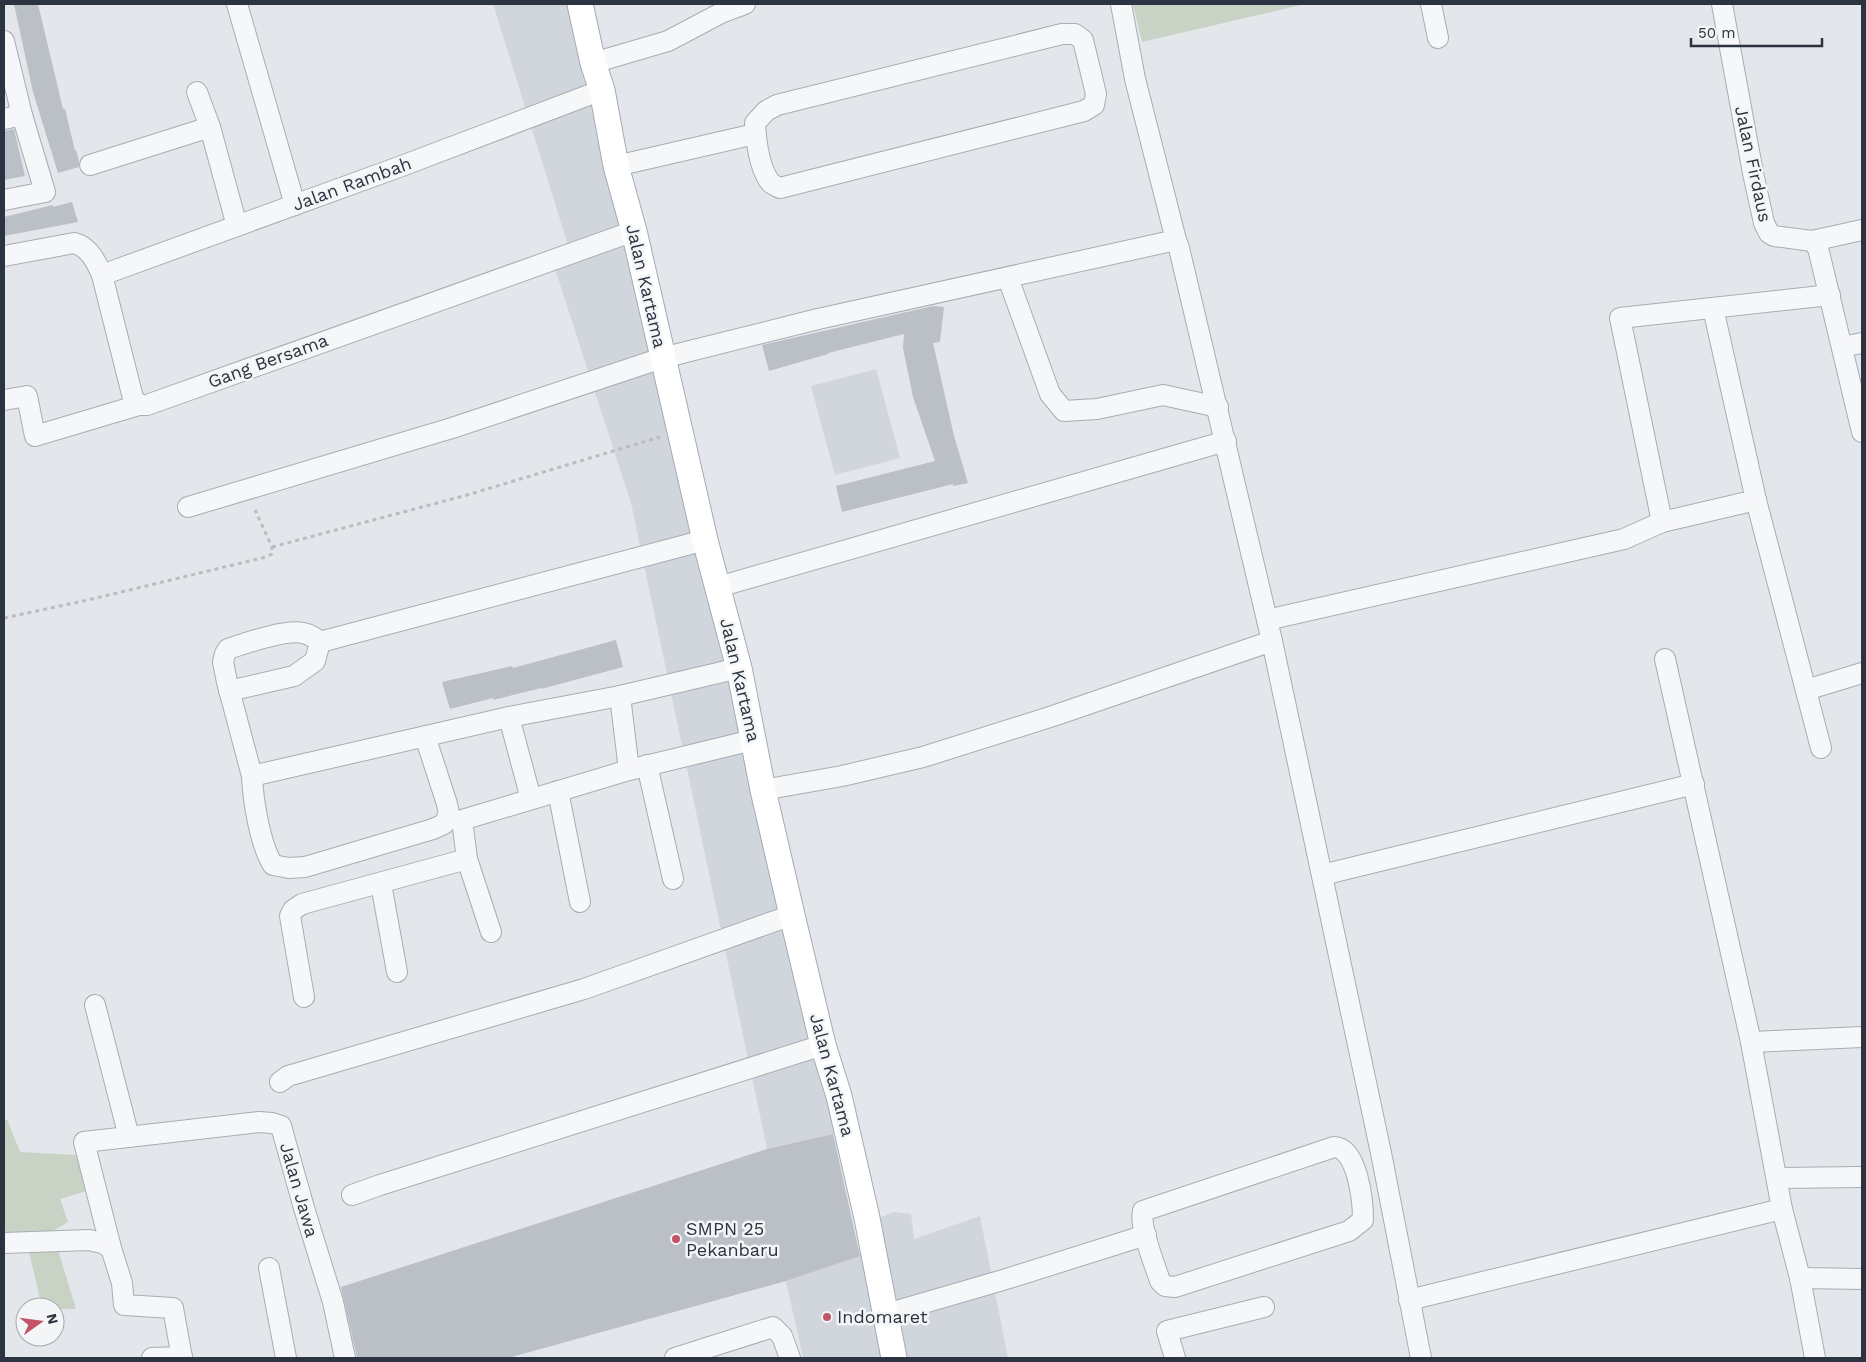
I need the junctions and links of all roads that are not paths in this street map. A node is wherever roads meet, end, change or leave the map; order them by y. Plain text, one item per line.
1 (237, 4) edge
2 (580, 4) edge
3 (745, 4) edge
4 (1121, 4) edge
5 (1430, 4) edge
6 (1722, 4) edge
7 (1438, 38) dead end
8 (4, 41) edge
9 (593, 63) junction
10 (602, 90) junction
11 (198, 92) dead end
12 (13, 117) edge
13 (210, 127) junction
14 (755, 134) junction
15 (90, 165) dead end
16 (616, 166) junction
17 (4, 200) edge
18 (295, 204) junction
19 (237, 226) junction
20 (1862, 230) edge
21 (634, 231) junction
22 (1176, 240) junction
23 (1812, 241) junction
24 (4, 256) edge
25 (102, 275) junction
26 (1008, 278) junction
27 (1830, 295) junction
28 (1713, 308) junction
29 (1862, 343) edge
30 (1842, 347) junction
31 (662, 358) junction
32 (4, 400) edge
33 (139, 405) junction
34 (1218, 407) junction
35 (1862, 432) edge
36 (1226, 441) junction
37 (1756, 500) junction
38 (188, 508) dead end
39 (1662, 522) junction
40 (705, 540) junction
41 (718, 587) junction
42 (1267, 620) junction
43 (1272, 641) junction
44 (320, 642) junction
45 (1666, 659) dead end
46 (738, 668) junction
47 (1862, 673) edge
48 (1806, 690) junction
49 (229, 691) junction
50 (620, 696) junction
51 (509, 717) junction
52 (425, 736) junction
53 (754, 740) junction
54 (1821, 748) dead end
55 (638, 768) junction
56 (252, 776) junction
57 (1694, 784) junction
58 (763, 790) junction
59 (558, 791) junction
60 (531, 799) junction
61 (467, 859) junction
62 (1322, 875) junction
63 (673, 879) dead end
64 (381, 884) junction
65 (580, 902) dead end
66 (792, 915) junction
67 (491, 932) dead end
68 (398, 972) dead end
69 (304, 997) dead end
70 (95, 1005) dead end
71 (1862, 1037) edge
72 (1751, 1042) junction
73 (823, 1045) junction
74 (280, 1082) dead end
75 (129, 1137) junction
76 (1862, 1177) edge
77 (1777, 1178) junction
78 (352, 1195) dead end
79 (1782, 1210) junction
80 (1146, 1235) junction
81 (4, 1243) edge
82 (111, 1248) junction
83 (269, 1268) dead end
84 (1800, 1278) junction
85 (1862, 1279) edge
86 (1409, 1300) junction
87 (1264, 1307) dead end
88 (886, 1314) junction
89 (152, 1358) edge
90 (182, 1358) edge
91 (286, 1358) edge
92 (345, 1358) edge
93 (674, 1358) edge
94 (790, 1358) edge
95 (894, 1358) edge
96 (1175, 1358) edge
97 (1421, 1358) edge
98 (1814, 1358) edge

1 - 18 street
2 - 9 main road, Jalan Kartama
3 - 9 street
4 - 22 street
5 - 7 street
6 - 23 street, Jalan Firdaus
8 - 12 street
9 - 10 main road, Jalan Kartama
10 - 16 main road, Jalan Kartama
10 - 18 street, Jalan Rambah
11 - 13 street
12 - 17 street
13 - 15 street
13 - 19 street
14 - 14 street
14 - 16 street
16 - 21 main road, Jalan Kartama
18 - 19 street, Jalan Rambah
19 - 25 street, Jalan Rambah
20 - 23 street, Jalan Firdaus
21 - 31 main road, Jalan Kartama
21 - 33 street, Gang Bersama
22 - 26 street
22 - 34 street
23 - 27 street
24 - 25 street
25 - 33 street
26 - 31 street
26 - 34 street
27 - 28 street
27 - 30 street
28 - 37 street
28 - 39 street
29 - 30 street
30 - 35 street
31 - 38 street
31 - 40 main road, Jalan Kartama
32 - 33 street, Gang Bersama
34 - 36 street
36 - 41 street
36 - 42 street
37 - 39 street
37 - 48 street
39 - 42 street
40 - 41 main road, Jalan Kartama
40 - 44 street
41 - 46 main road, Jalan Kartama
42 - 43 street
43 - 58 street
43 - 62 street
44 - 49 street
44 - 49 street
45 - 57 street
46 - 50 street
46 - 53 main road, Jalan Kartama
47 - 48 street
48 - 54 street
49 - 56 street
50 - 51 street
50 - 55 street
51 - 52 street
51 - 60 street
52 - 56 street
52 - 56 street
53 - 55 street
53 - 58 main road, Jalan Kartama
55 - 59 street
55 - 63 street
57 - 62 street
57 - 72 street
58 - 66 main road, Jalan Kartama
59 - 60 street
59 - 65 street
60 - 61 street
61 - 64 street
61 - 67 street
62 - 86 street
64 - 68 street
64 - 69 street
66 - 73 main road, Jalan Kartama
66 - 74 street
70 - 75 street
71 - 72 street
72 - 77 street
73 - 78 street
73 - 88 main road, Jalan Kartama
75 - 82 street, Jalan Jawa
75 - 92 street, Jalan Jawa
76 - 77 street
77 - 79 street
79 - 84 street
79 - 86 street
80 - 80 street
80 - 88 street
81 - 82 street
82 - 90 street
83 - 91 street
84 - 85 street
84 - 98 street
86 - 97 street
87 - 96 street
88 - 95 main road, Jalan Kartama
89 - 90 street
93 - 94 street

